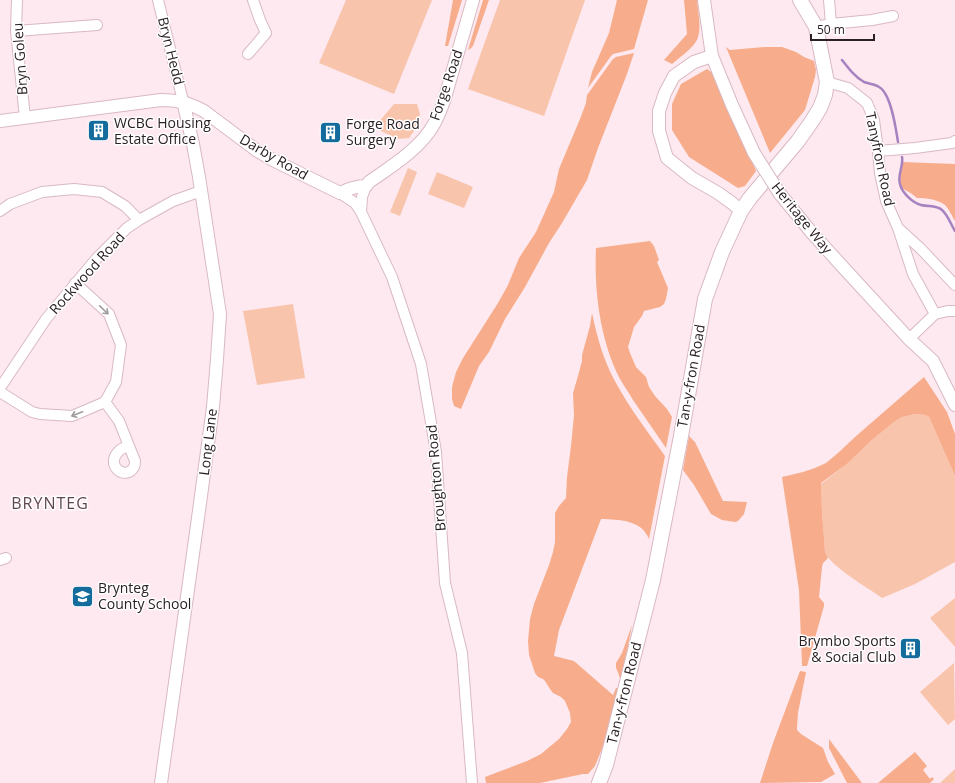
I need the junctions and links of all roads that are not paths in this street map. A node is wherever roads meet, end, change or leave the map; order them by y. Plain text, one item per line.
1 (17, 0) edge
2 (158, 0) edge
3 (253, 0) edge
4 (473, 0) edge
5 (704, 0) edge
6 (800, 0) edge
7 (829, 0) edge
8 (894, 16) dead end
9 (831, 24) junction
10 (97, 25) dead end
11 (816, 27) junction
12 (16, 32) junction
13 (248, 54) dead end
14 (712, 56) junction
15 (827, 82) junction
16 (183, 101) junction
17 (25, 118) junction
18 (0, 121) edge
19 (955, 141) edge
20 (878, 150) junction
21 (366, 186) junction
22 (201, 191) junction
23 (340, 193) junction
24 (0, 211) edge
25 (741, 211) junction
26 (361, 212) junction
27 (139, 220) junction
28 (898, 228) junction
29 (75, 284) junction
30 (955, 285) edge
31 (955, 311) edge
32 (935, 314) junction
33 (909, 338) junction
34 (0, 388) edge
35 (0, 392) edge
36 (105, 402) junction
37 (955, 405) edge
38 (128, 445) dead end
39 (161, 783) edge
40 (472, 783) edge
41 (599, 783) edge

1 - 12 street, Bryn Goleu
2 - 16 street, Bryn Hedd
3 - 13 street
4 - 21 street, Forge Road
5 - 14 street, Heritage Way
6 - 11 main road, Tan-y-fron Road
7 - 9 street
8 - 9 street
9 - 11 street
10 - 12 street
11 - 15 main road, Tan-y-fron Road
12 - 17 street, Bryn Goleu
14 - 25 street
14 - 33 street, Heritage Way, bridge
15 - 20 street, Tanyfron Road
15 - 25 main road, Tan-y-fron Road
16 - 17 street, Darby Road
16 - 22 street, Long Lane
16 - 23 street, Darby Road
17 - 18 street, Darby Road
19 - 20 street
20 - 28 street, Tanyfron Road
21 - 23 street
21 - 26 street
22 - 27 street, Rockwood Road
22 - 39 street, Long Lane
23 - 26 street, Broughton Road
24 - 27 street
25 - 41 main road, Tan-y-fron Road
26 - 40 street, Broughton Road
27 - 29 street, Rockwood Road
28 - 30 street, Tanyfron Road
28 - 32 street
29 - 34 street, Rockwood Road
29 -> 36 street
31 - 32 street
32 - 33 street
33 - 37 street, Heritage Way
36 -> 35 street
36 - 38 street

